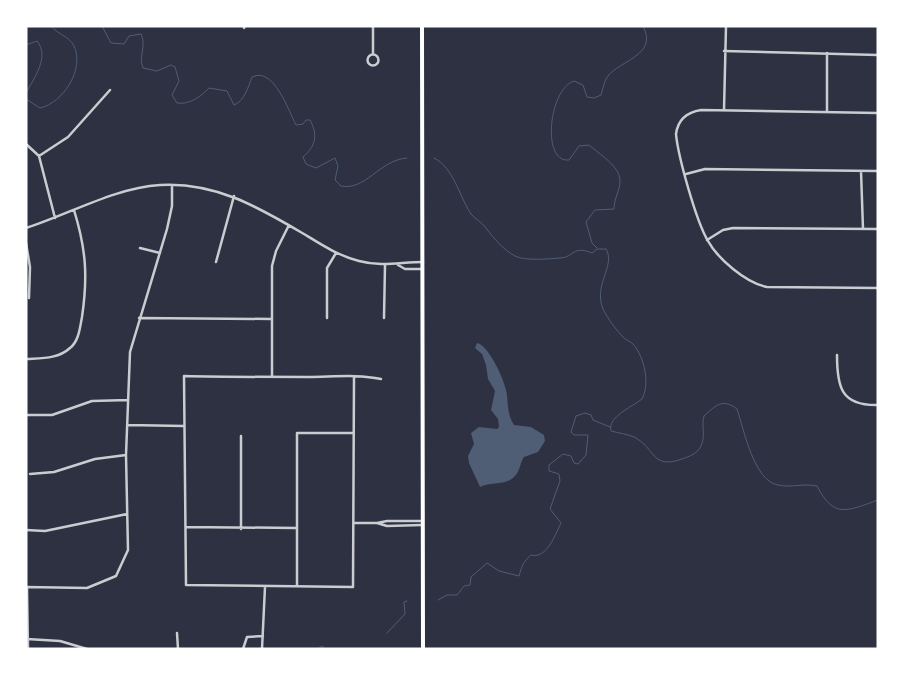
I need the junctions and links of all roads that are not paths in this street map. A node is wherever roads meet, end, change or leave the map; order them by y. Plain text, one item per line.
1 (374, 26) edge
2 (422, 26) edge
3 (726, 26) edge
4 (724, 51) junction
5 (827, 53) junction
6 (373, 54) junction
7 (878, 54) edge
8 (110, 90) dead end
9 (724, 110) junction
10 (827, 112) junction
11 (878, 113) edge
12 (26, 144) edge
13 (39, 156) junction
14 (861, 171) junction
15 (878, 171) edge
16 (686, 174) junction
17 (172, 185) junction
18 (234, 196) junction
19 (74, 210) junction
20 (55, 218) junction
21 (289, 225) junction
22 (26, 228) edge
23 (863, 229) junction
24 (878, 229) edge
25 (707, 240) junction
26 (26, 243) edge
27 (140, 248) dead end
28 (160, 253) junction
29 (336, 253) junction
30 (216, 262) dead end
31 (422, 262) junction
32 (385, 265) junction
33 (398, 265) junction
34 (423, 269) junction
35 (878, 288) edge
36 (29, 298) dead end
37 (139, 318) junction
38 (327, 318) dead end
39 (384, 318) dead end
40 (272, 319) junction
41 (837, 355) dead end
42 (26, 358) edge
43 (354, 376) junction
44 (272, 377) junction
45 (382, 379) dead end
46 (128, 400) junction
47 (878, 406) edge
48 (26, 415) edge
49 (128, 425) junction
50 (184, 426) junction
51 (354, 433) junction
52 (242, 436) dead end
53 (126, 455) junction
54 (30, 474) dead end
55 (127, 514) junction
56 (354, 523) junction
57 (422, 523) junction
58 (186, 527) junction
59 (296, 528) junction
60 (240, 529) junction
61 (26, 530) edge
62 (297, 586) junction
63 (27, 587) edge
64 (265, 587) junction
65 (177, 633) dead end
66 (263, 636) junction
67 (27, 639) edge
68 (28, 649) edge
69 (87, 649) edge
70 (178, 649) edge
71 (243, 649) edge
72 (262, 649) edge
73 (423, 649) edge

1 - 6 street
2 - 31 main road
3 - 4 street
4 - 5 street
4 - 9 street
5 - 7 street
5 - 10 street
6 - 6 street
8 - 13 street
9 - 10 street
9 - 16 street
10 - 11 street
12 - 13 street
13 - 20 street
14 - 15 street
14 - 16 street
14 - 23 street
16 - 25 street
17 - 18 street
17 - 19 street
17 - 28 street
18 - 21 street
18 - 30 street
19 - 20 street
19 - 42 street
20 - 22 street
21 - 29 street
21 - 40 street
23 - 24 street
23 - 25 street
25 - 35 street
26 - 36 street
27 - 28 street
28 - 37 street
29 - 32 street
29 - 38 street
31 - 33 street
31 - 34 main road
32 - 33 street
32 - 39 street
33 - 34 street
34 - 57 main road
37 - 40 street
37 - 46 street
40 - 44 street
41 - 47 street
43 - 44 street
43 - 45 street
43 - 51 street
44 - 50 street
46 - 48 street
46 - 49 street
49 - 50 street
49 - 53 street
50 - 58 street
51 - 56 street
51 - 59 street
52 - 60 street
53 - 54 street
53 - 55 street
55 - 61 street
55 - 63 street
56 - 57 street
56 - 62 street
57 - 73 main road
58 - 60 street
58 - 64 street
59 - 60 street
59 - 62 street
62 - 64 street
63 - 67 street
64 - 66 street
65 - 70 street
66 - 71 street
66 - 72 street
67 - 68 street
67 - 69 street

